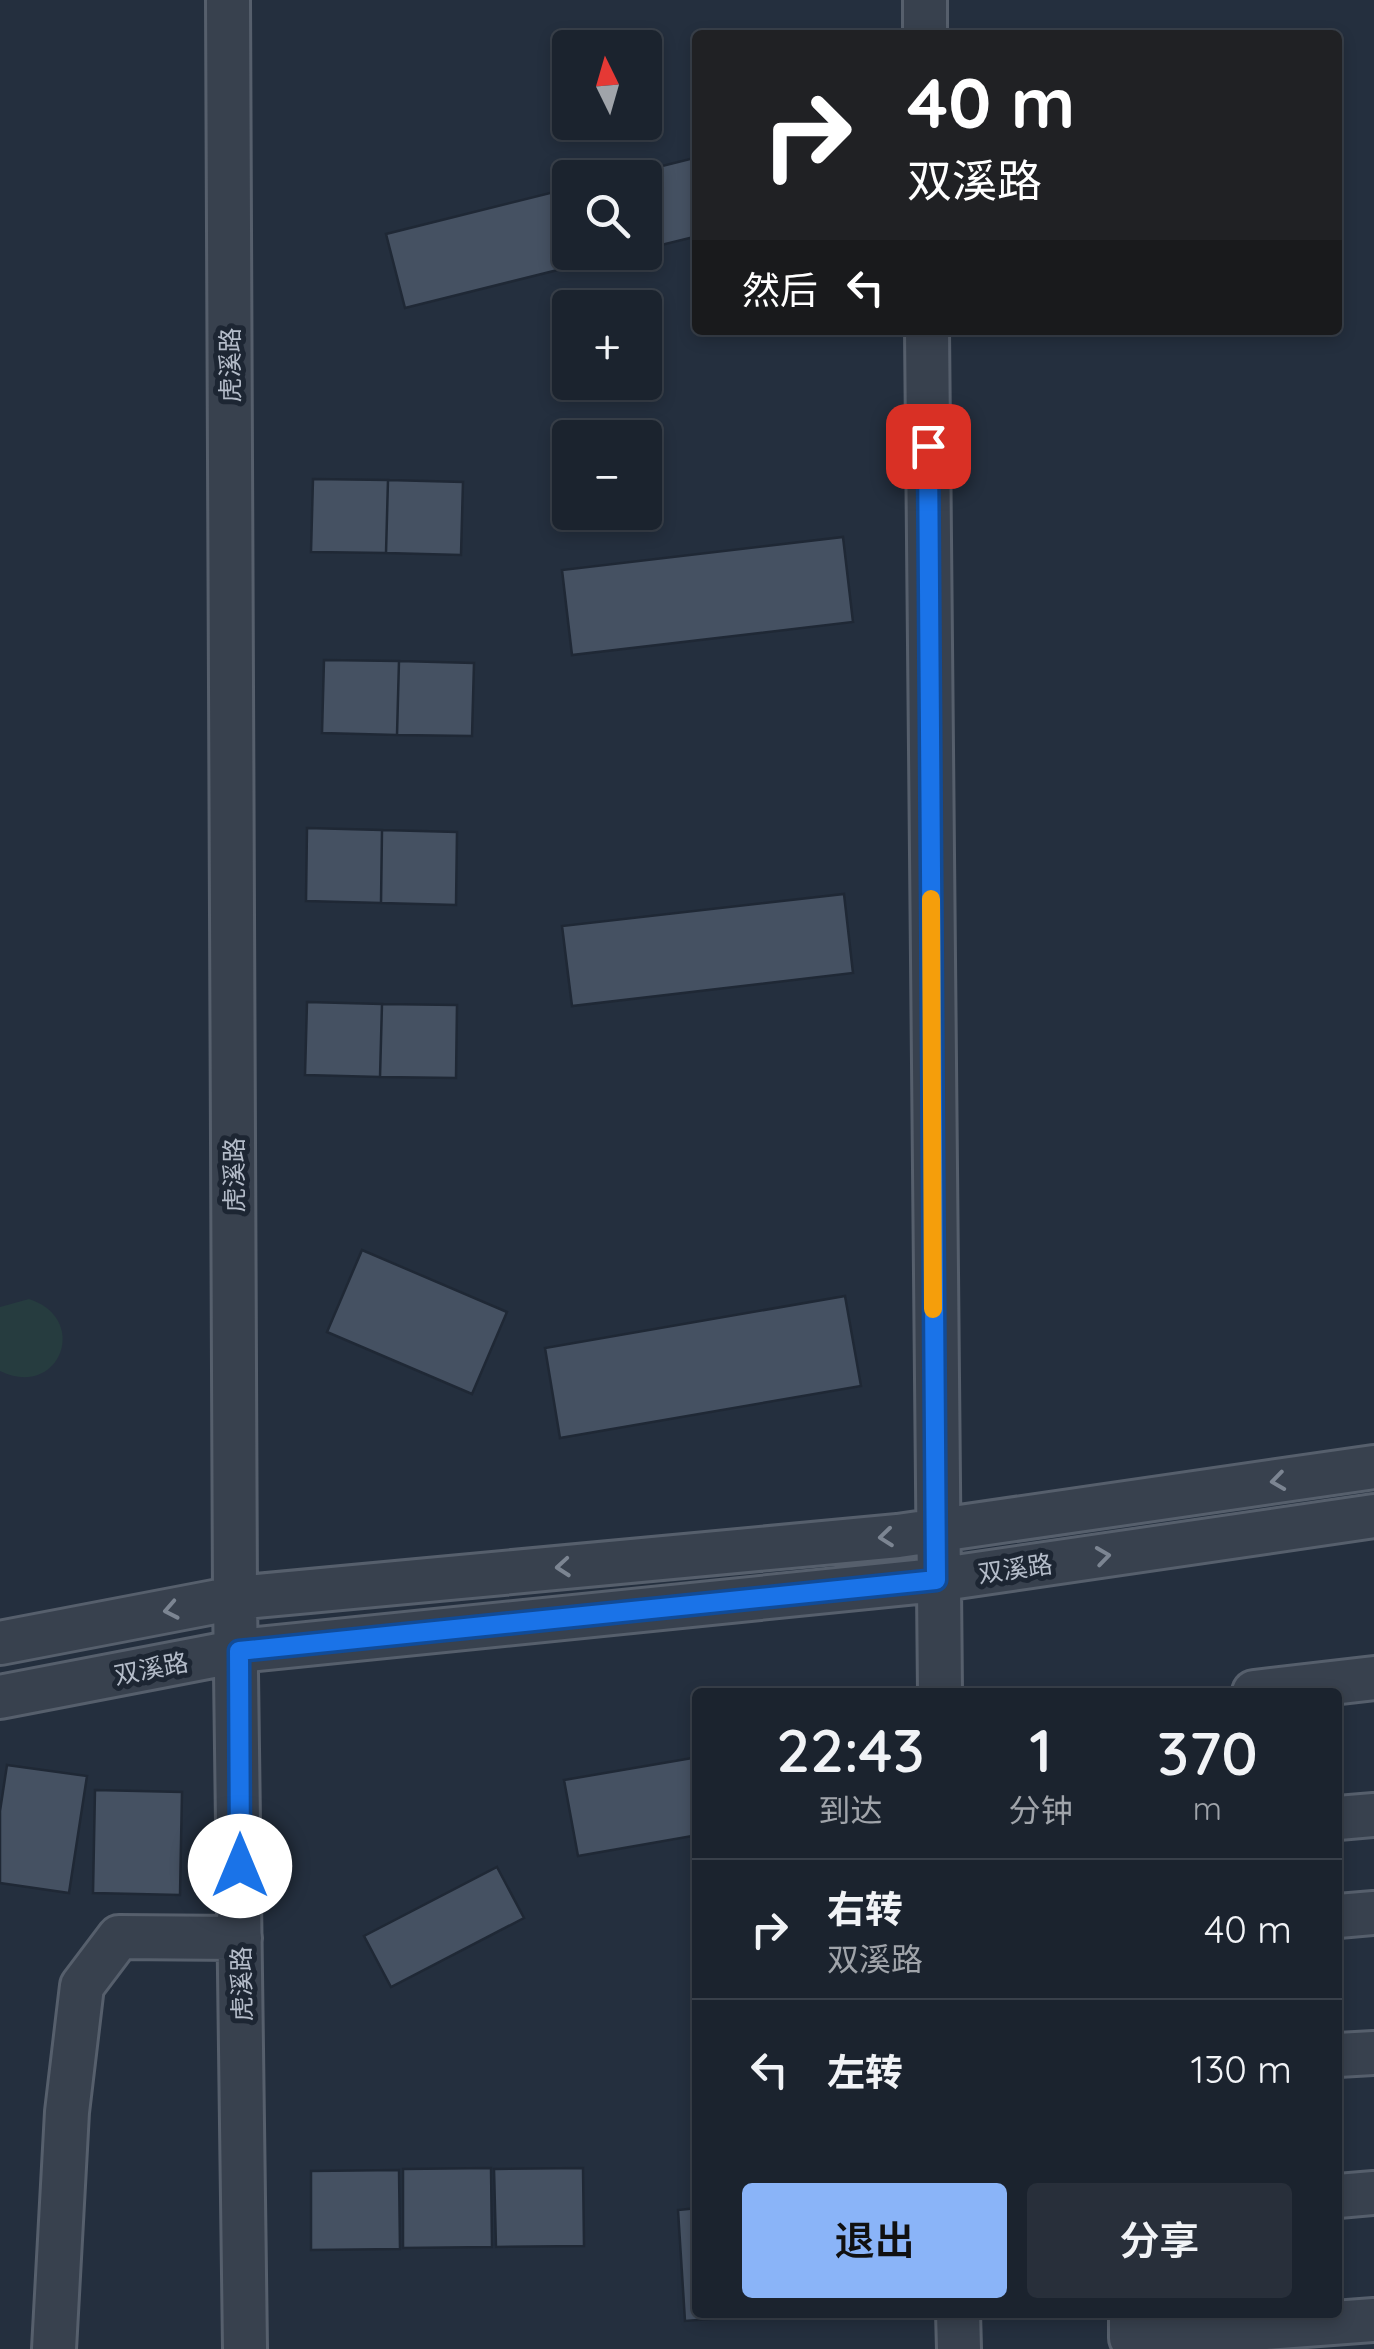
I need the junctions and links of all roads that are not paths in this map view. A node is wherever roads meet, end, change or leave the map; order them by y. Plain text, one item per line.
1 (228, 0) edge
2 (925, 0) edge
3 (925, 30) edge
4 (927, 335) edge
5 (1374, 1467) edge
6 (1374, 1516) edge
7 (935, 1530) junction
8 (936, 1580) junction
9 (235, 1598) junction
10 (0, 1643) edge
11 (239, 1651) junction
12 (1374, 1678) edge
13 (940, 1688) edge
14 (1288, 1688) edge
15 (0, 1696) edge
16 (1374, 1815) edge
17 (1342, 1818) edge
18 (1374, 1913) edge
19 (1342, 1916) edge
20 (240, 1938) junction
21 (1374, 2052) edge
22 (1342, 2055) edge
23 (1374, 2193) edge
24 (1342, 2196) edge
25 (958, 2318) edge
26 (1131, 2318) edge
27 (1374, 2320) edge
28 (54, 2349) edge
29 (245, 2349) edge
30 (959, 2349) edge

1 - 9 street, 虎溪路
2 - 3 street
4 - 7 street
5 -> 7 street, 双溪路
8 -> 6 street, 双溪路
7 - 8 street
7 -> 9 street, 双溪路
8 - 11 street, 双溪路
8 - 13 street
9 -> 10 street, 双溪路
9 - 11 street, 虎溪路
11 - 15 street, 双溪路
11 - 20 street, 虎溪路
12 - 14 street
16 - 17 street
18 - 19 street
20 - 28 street
20 - 29 street, 虎溪路
21 - 22 street
23 - 24 street
25 - 30 street
26 - 27 street

